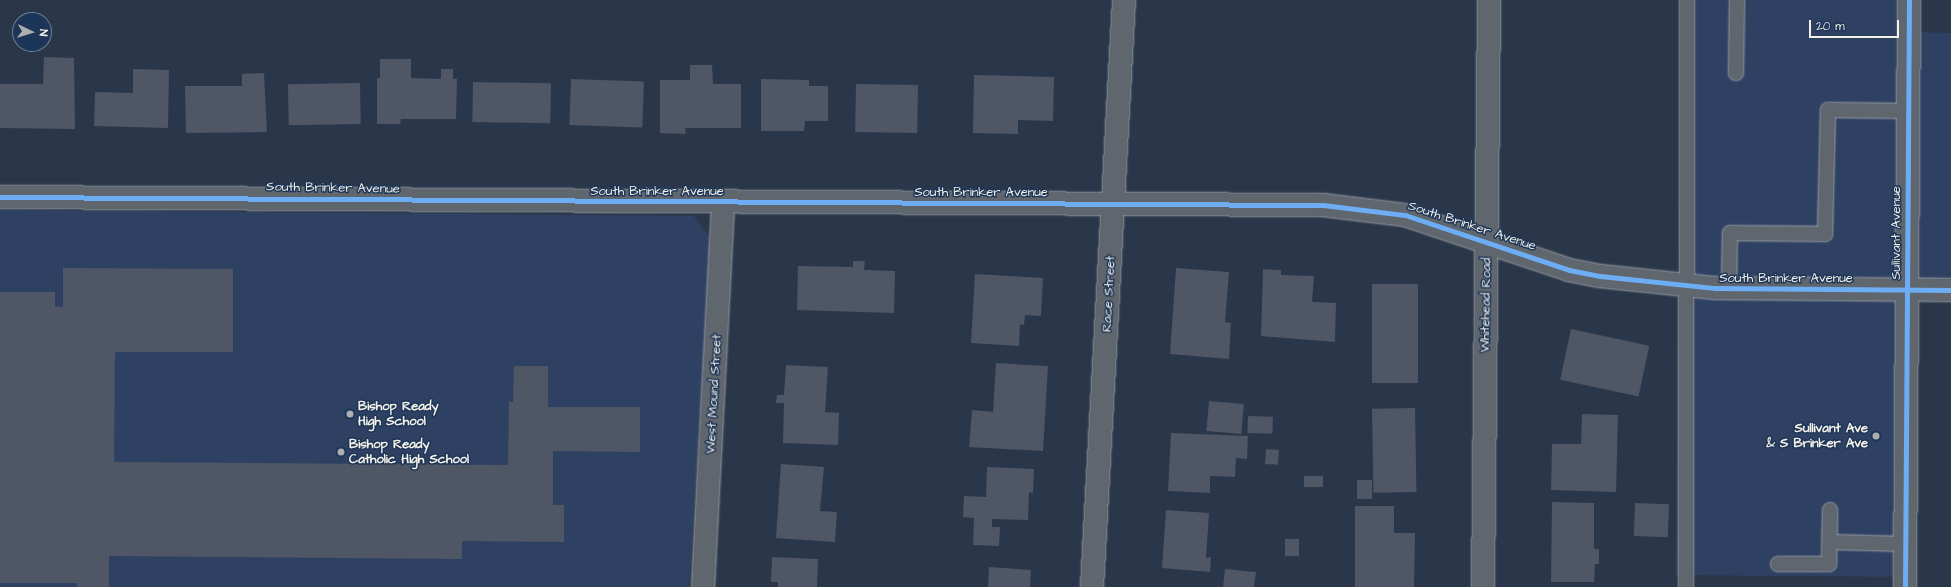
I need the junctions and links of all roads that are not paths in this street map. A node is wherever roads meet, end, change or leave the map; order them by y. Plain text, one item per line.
1 (1124, 0) edge
2 (1489, 0) edge
3 (1687, 0) edge
4 (1737, 0) edge
5 (1909, 0) edge
6 (1736, 73) dead end
7 (1908, 112) junction
8 (0, 196) edge
9 (723, 202) junction
10 (1114, 204) junction
11 (1486, 242) junction
12 (1685, 285) junction
13 (1729, 288) junction
14 (1907, 289) junction
15 (1951, 290) edge
16 (1830, 510) dead end
17 (1830, 542) junction
18 (1906, 544) junction
19 (1778, 564) dead end
20 (703, 587) edge
21 (1092, 587) edge
22 (1483, 587) edge
23 (1686, 587) edge
24 (1905, 587) edge

1 - 10 street, Race Street
2 - 11 street, Whitehead Road
3 - 12 lane
4 - 6 lane
5 - 7 street, Sullivant Avenue
7 - 13 lane
7 - 14 street, Sullivant Avenue
8 - 9 street, South Brinker Avenue
9 - 10 street, South Brinker Avenue
9 - 20 street, West Mound Street
10 - 11 street, South Brinker Avenue
10 - 21 street, Race Street
11 - 12 street, South Brinker Avenue
11 - 22 street, Whitehead Road
12 - 13 street, South Brinker Avenue
12 - 23 lane
13 - 14 street, South Brinker Avenue
14 - 15 street, South Brinker Avenue
14 - 18 street, Sullivant Avenue
16 - 17 lane
17 - 18 lane
17 - 19 lane
18 - 24 street, Sullivant Avenue

